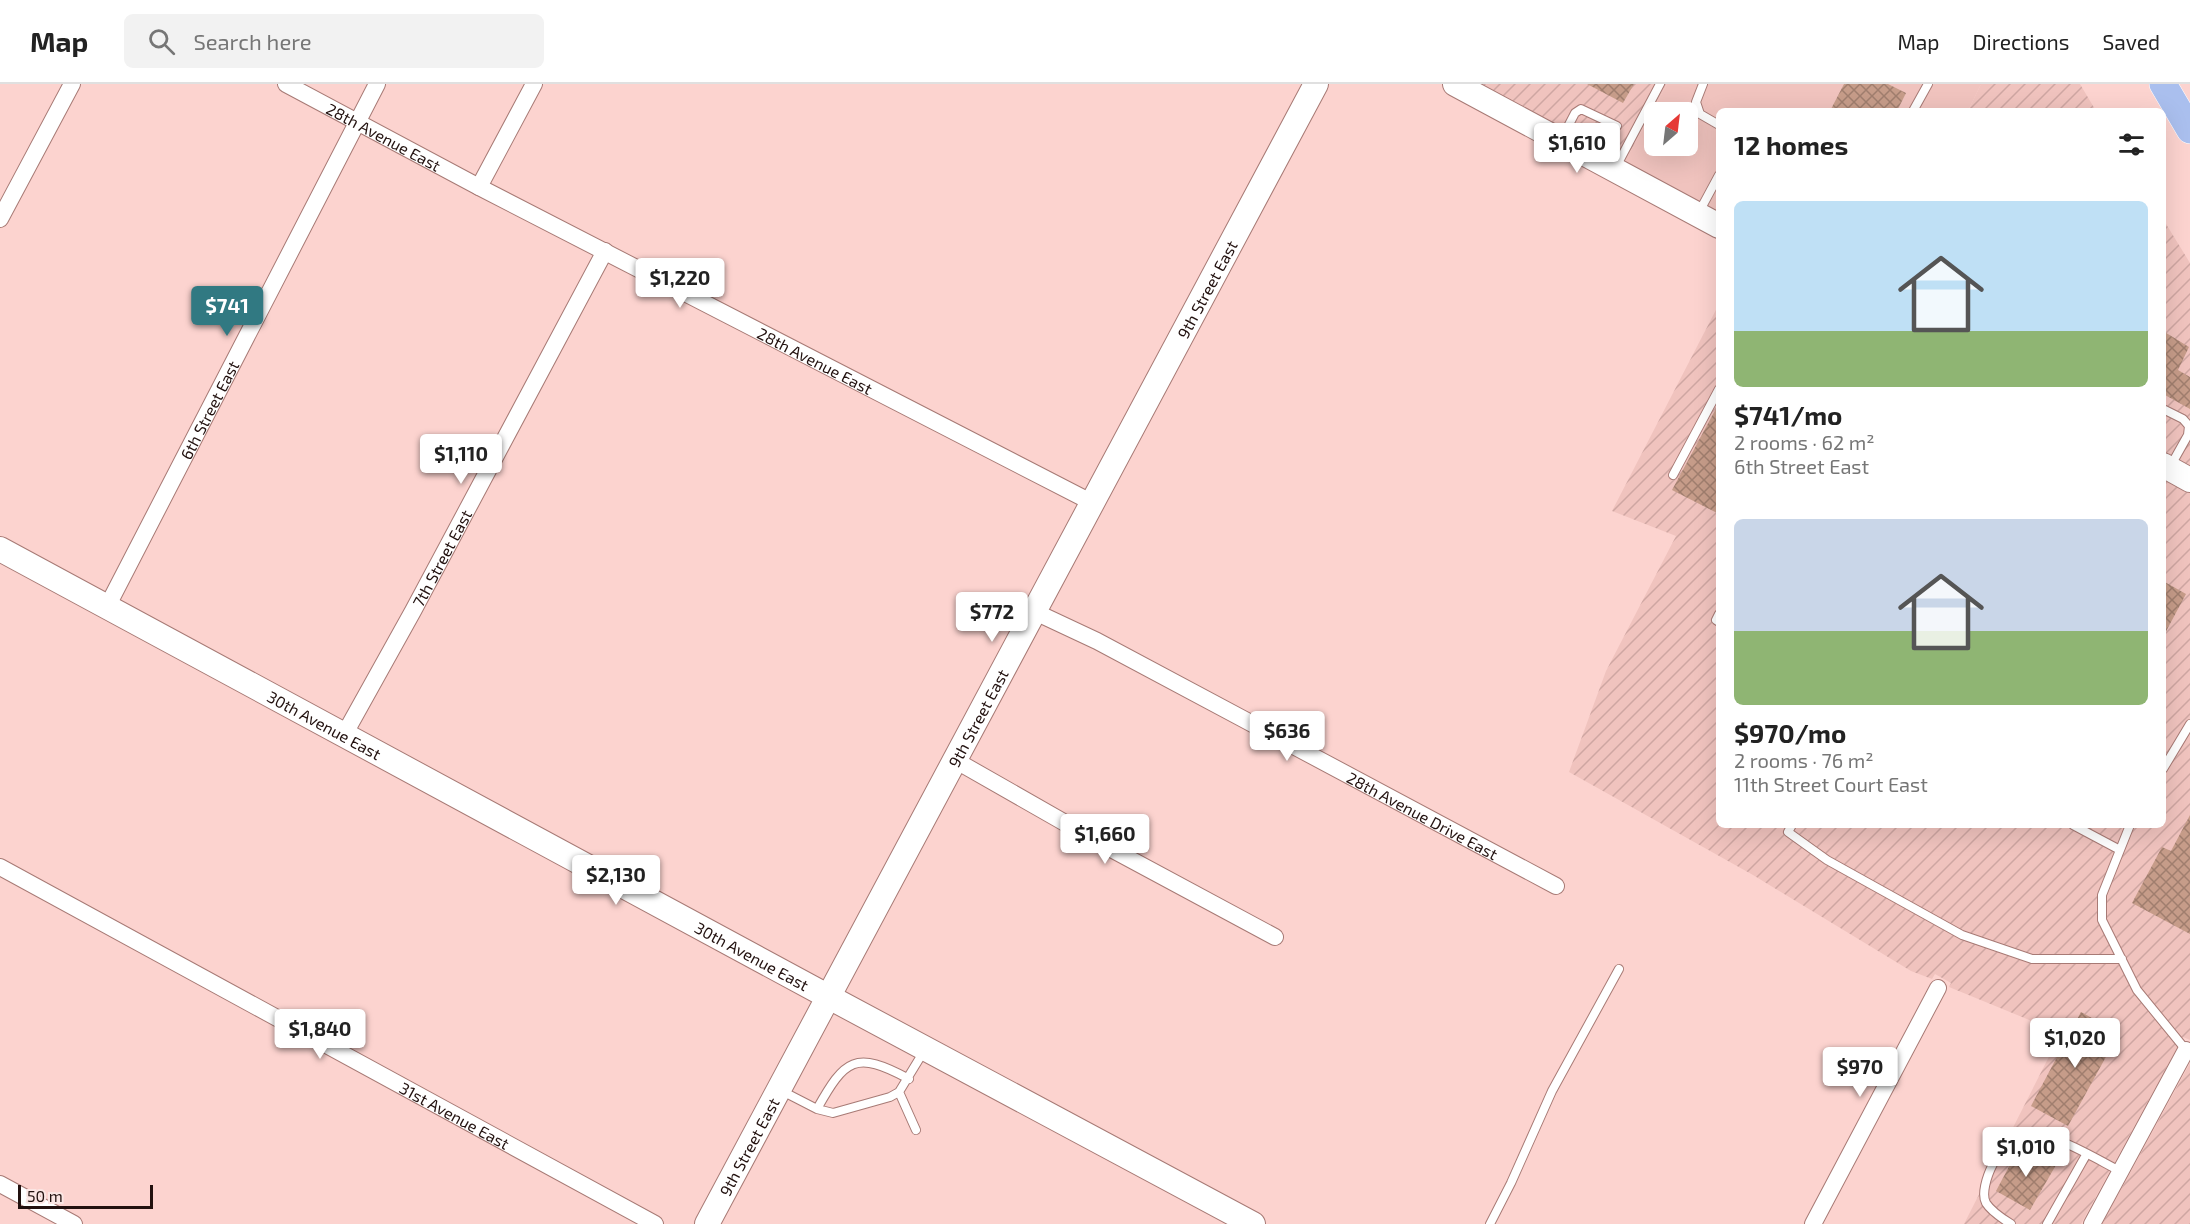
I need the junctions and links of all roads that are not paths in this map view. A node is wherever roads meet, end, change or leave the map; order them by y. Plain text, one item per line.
1 (72, 84) edge
2 (286, 84) edge
3 (377, 84) edge
4 (534, 84) edge
5 (1316, 84) edge
6 (1455, 84) edge
7 (1660, 84) edge
8 (1703, 84) edge
9 (1928, 84) edge
10 (2163, 84) edge
11 (1915, 108) edge
12 (357, 122) junction
13 (1716, 123) edge
14 (1617, 126) dead end
15 (2190, 130) edge
16 (1560, 140) junction
17 (1614, 170) junction
18 (1716, 181) edge
19 (479, 187) junction
20 (1698, 215) junction
21 (0, 219) edge
22 (1716, 224) edge
23 (605, 251) junction
24 (1716, 394) edge
25 (2166, 410) edge
26 (2166, 467) edge
27 (1672, 475) dead end
28 (2190, 480) edge
29 (1091, 502) junction
30 (0, 549) edge
31 (107, 607) junction
32 (1033, 611) junction
33 (2190, 724) edge
34 (344, 735) junction
35 (953, 759) junction
36 (2166, 764) edge
37 (1790, 828) edge
38 (2079, 828) edge
39 (2129, 828) edge
40 (2120, 850) junction
41 (0, 867) edge
42 (1556, 886) dead end
43 (1275, 937) dead end
44 (2122, 959) junction
45 (1619, 969) dead end
46 (1938, 988) dead end
47 (829, 997) junction
48 (925, 1049) junction
49 (2186, 1050) joint
50 (909, 1078) junction
51 (779, 1090) junction
52 (899, 1092) junction
53 (817, 1110) junction
54 (916, 1130) dead end
55 (2086, 1155) junction
56 (2120, 1171) junction
57 (0, 1184) edge
58 (74, 1224) edge
59 (655, 1224) edge
60 (707, 1224) edge
61 (1253, 1224) edge
62 (1490, 1224) edge
63 (1812, 1224) edge
64 (2011, 1224) edge
65 (2047, 1224) edge
66 (2092, 1224) edge

1 - 21 street
2 - 12 street, 28th Avenue East
3 - 12 street, 6th Street East
4 - 19 street
5 - 29 street, 9th Street East
6 - 16 street
7 - 17 lane
8 - 13 lane
9 - 11 lane
10 - 15 main road
12 - 19 street, 28th Avenue East
12 - 31 street, 6th Street East
14 - 16 lane
16 - 17 street
17 - 20 street
18 - 20 lane
19 - 23 street, 28th Avenue East
20 - 22 street
23 - 29 street, 28th Avenue East
23 - 34 street, 7th Street East
24 - 27 lane
25 - 26 lane
26 - 28 street
29 - 32 street, 9th Street East
30 - 31 street, 30th Avenue East
31 - 34 street, 30th Avenue East
32 - 35 street, 9th Street East
32 - 42 street, 28th Avenue Drive East
33 - 36 lane
34 - 47 street, 30th Avenue East
35 - 43 street
35 - 47 street, 9th Street East
37 - 44 lane
38 - 40 lane
39 - 40 lane
40 - 44 lane
41 - 59 street, 31st Avenue East
44 - 49 lane
45 - 62 lane
46 - 63 street
47 - 48 street, 30th Avenue East
47 - 51 street, 9th Street East
48 - 50 lane
48 - 61 street, 30th Avenue East
49 - 56 street
50 - 52 lane
50 - 53 lane
51 - 53 lane
51 - 60 street, 9th Street East
52 - 53 lane
52 - 54 lane
55 - 56 lane
55 - 64 lane
55 - 65 lane
56 - 66 street
57 - 58 street

